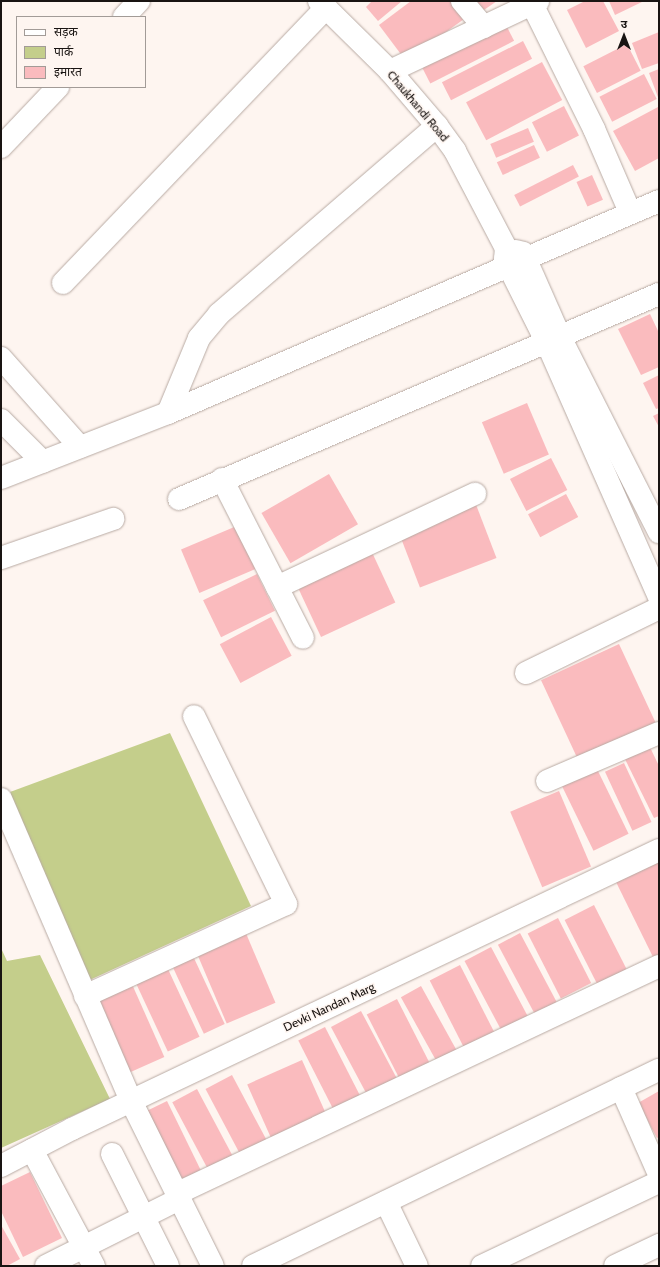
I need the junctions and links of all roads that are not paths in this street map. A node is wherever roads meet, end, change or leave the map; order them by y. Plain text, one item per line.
1 (139, 1) edge
2 (462, 1) edge
3 (535, 2) edge
4 (323, 5) edge
5 (125, 16) edge
6 (484, 26) junction
7 (390, 71) junction
8 (57, 88) edge
9 (437, 126) junction
10 (1, 147) edge
11 (659, 201) edge
12 (630, 212) junction
13 (514, 259) junction
14 (63, 283) dead end
15 (659, 294) edge
16 (554, 340) junction
17 (1, 358) edge
18 (168, 413) junction
19 (1, 420) edge
20 (80, 447) junction
21 (43, 462) junction
22 (1, 478) edge
23 (222, 479) junction
24 (475, 494) dead end
25 (179, 499) dead end
26 (113, 519) dead end
27 (659, 532) edge
28 (1, 558) edge
29 (277, 587) junction
30 (659, 597) edge
31 (659, 608) edge
32 (303, 638) dead end
33 (526, 673) dead end
34 (194, 716) dead end
35 (659, 733) edge
36 (547, 781) dead end
37 (1, 799) edge
38 (659, 850) edge
39 (659, 966) edge
40 (85, 996) junction
41 (659, 1070) edge
42 (621, 1088) junction
43 (131, 1101) junction
44 (32, 1150) junction
45 (112, 1154) dead end
46 (1, 1166) edge
47 (659, 1174) edge
48 (659, 1182) edge
49 (180, 1195) junction
50 (386, 1202) junction
51 (144, 1219) junction
52 (659, 1245) edge
53 (83, 1247) junction
54 (46, 1266) edge
55 (94, 1266) edge
56 (168, 1266) edge
57 (213, 1266) edge
58 (253, 1266) edge
59 (417, 1266) edge
60 (482, 1266) edge
61 (615, 1266) edge

1 - 5 street
2 - 6 street
3 - 6 street
3 - 12 street
4 - 7 street, Chaukhandi Road
4 - 14 street
6 - 7 street
7 - 9 street, Chaukhandi Road
8 - 10 street
9 - 13 street, Chaukhandi Road
9 - 18 street
11 - 12 street
12 - 13 street
13 - 16 street, Chaukhandi Road
13 - 18 street
15 - 16 street
16 - 23 street
16 - 27 street
16 - 30 street
17 - 20 street
18 - 20 street
19 - 21 street
20 - 21 street
21 - 22 street
23 - 25 street
23 - 29 street
24 - 29 street
26 - 28 street
29 - 32 street
31 - 33 street
34 - 40 street
35 - 36 street
37 - 40 street
38 - 43 street, Devki Nandan Marg
39 - 49 street
40 - 43 street
41 - 42 street
42 - 47 street
42 - 50 street
43 - 44 street, Devki Nandan Marg
43 - 49 street
44 - 46 street, Devki Nandan Marg
44 - 53 street
45 - 51 street
48 - 60 street
49 - 51 street
49 - 57 street
50 - 58 street
50 - 59 street
51 - 53 street
51 - 56 street
52 - 61 street
53 - 54 street
53 - 55 street

